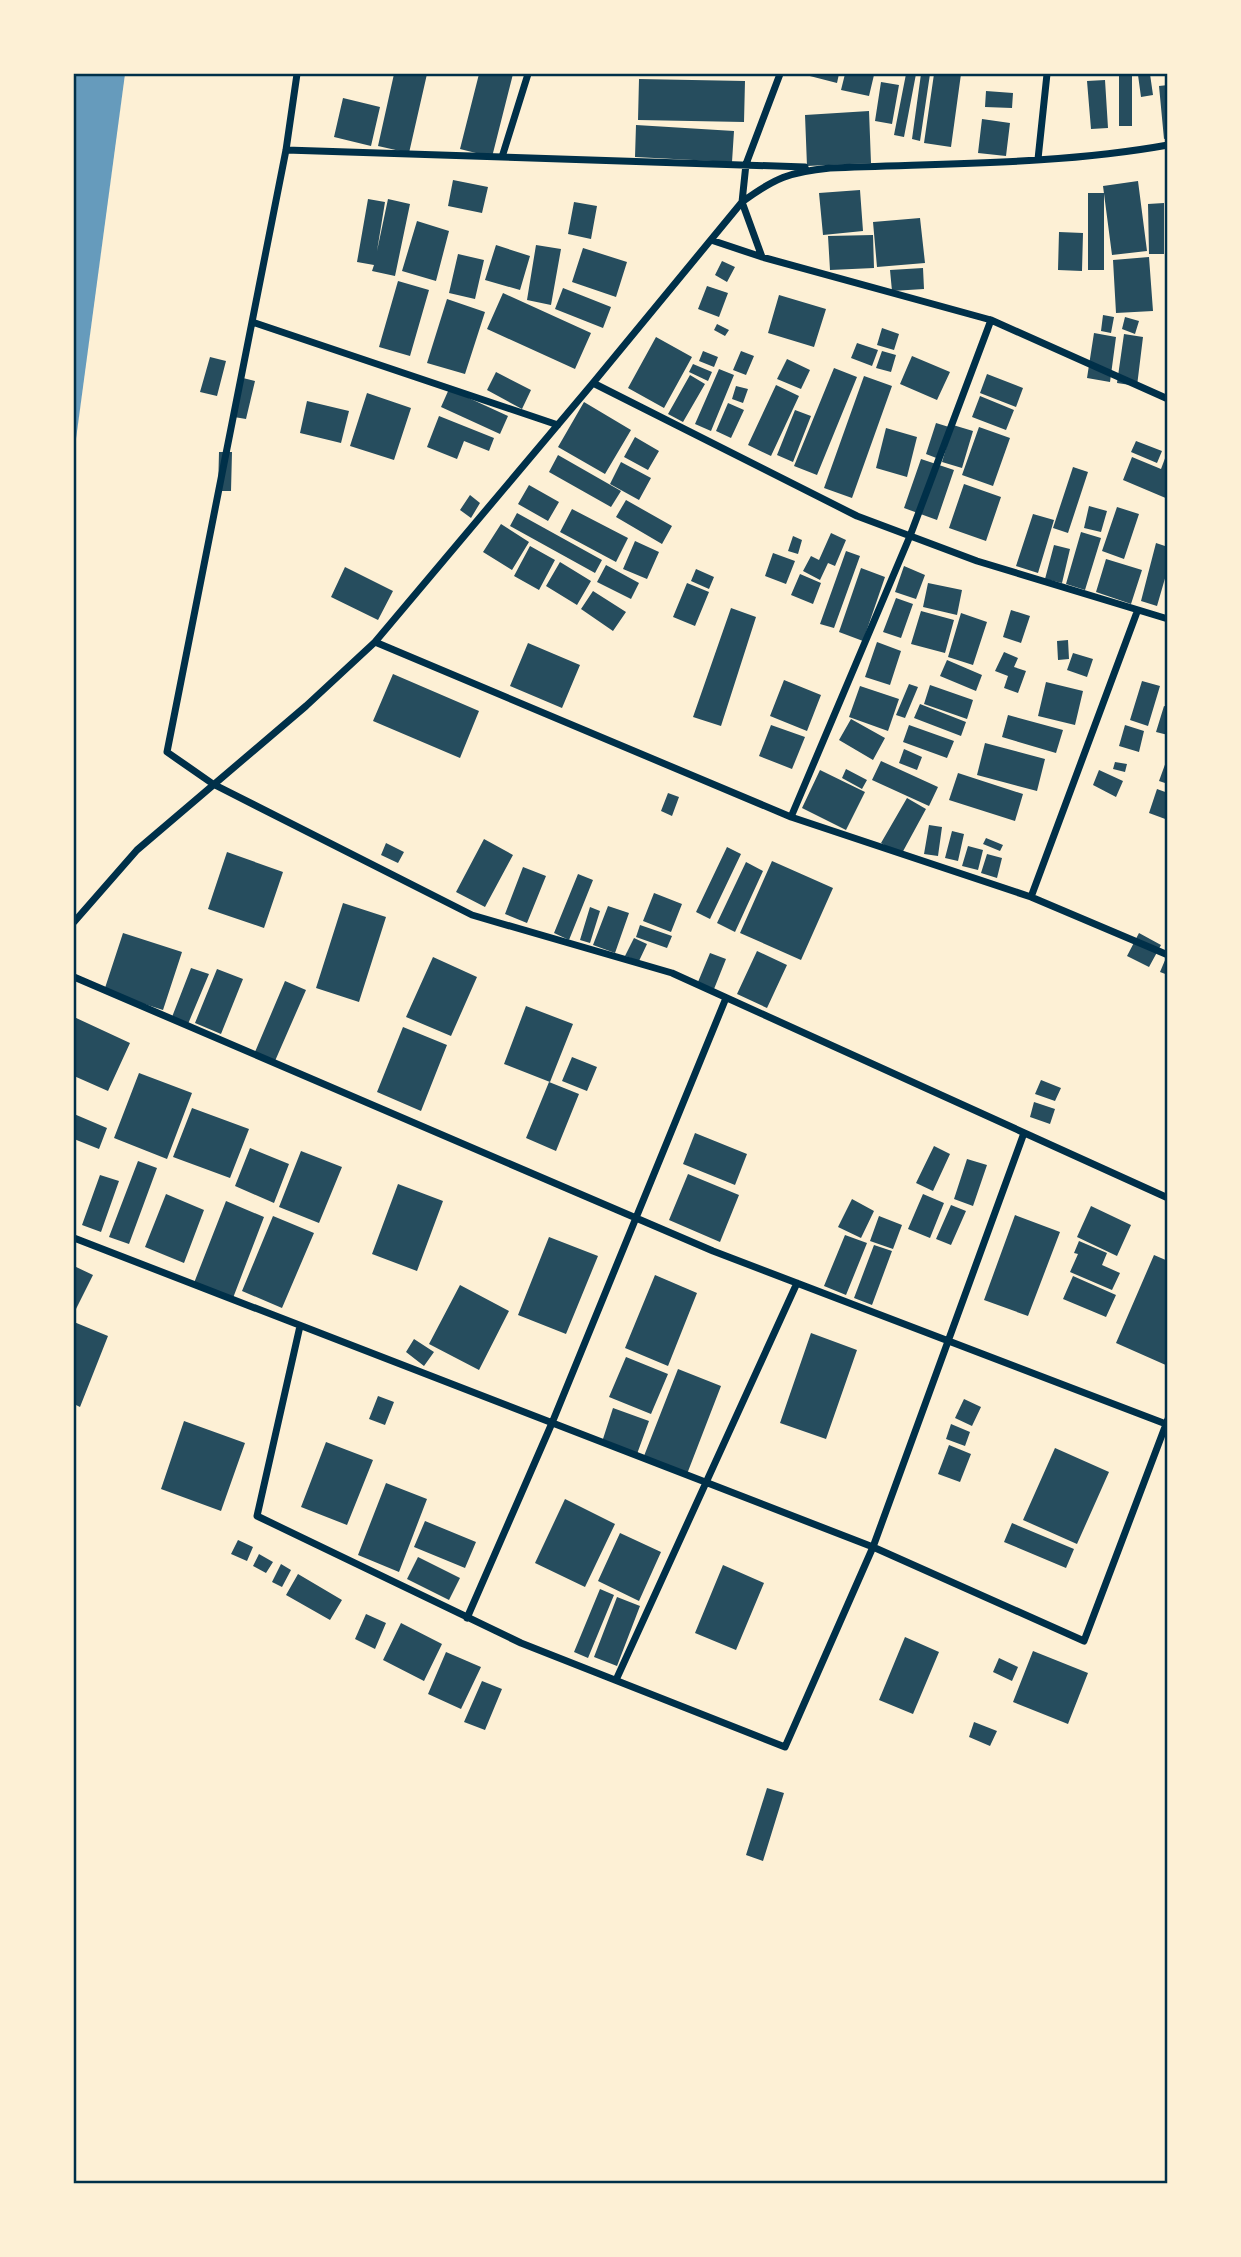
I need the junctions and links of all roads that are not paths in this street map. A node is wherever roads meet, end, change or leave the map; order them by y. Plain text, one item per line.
1 (297, 74) edge
2 (528, 74) edge
3 (780, 74) edge
4 (1047, 74) edge
5 (1167, 145) edge
6 (286, 150) junction
7 (502, 157) junction
8 (1038, 159) junction
9 (746, 164) junction
10 (831, 168) junction
11 (742, 202) junction
12 (711, 240) junction
13 (762, 257) junction
14 (991, 320) junction
15 (252, 322) junction
16 (593, 383) junction
17 (1167, 399) edge
18 (558, 425) junction
19 (910, 536) junction
20 (1137, 612) junction
21 (1167, 619) edge
22 (375, 642) junction
23 (213, 784) junction
24 (791, 817) junction
25 (1031, 897) junction
26 (74, 922) edge
27 (1167, 955) edge
28 (74, 977) edge
29 (726, 998) junction
30 (1024, 1133) junction
31 (1167, 1198) edge
32 (636, 1218) junction
33 (74, 1238) edge
34 (797, 1283) junction
35 (300, 1326) junction
36 (948, 1341) junction
37 (1167, 1422) edge
38 (552, 1423) junction
39 (708, 1483) junction
40 (873, 1546) junction
41 (467, 1618) junction
42 (616, 1681) junction

1 - 6 street
2 - 7 street
3 - 9 street
4 - 8 street
5 - 8 street
6 - 7 street
6 - 15 street
7 - 9 street
8 - 10 street
9 - 10 street
9 - 11 street
10 - 11 street
11 - 12 street
11 - 13 street
12 - 13 street
12 - 16 street
13 - 14 street
14 - 17 street
14 - 19 street
15 - 18 street
15 - 23 street
16 - 18 street
16 - 19 street
18 - 22 street
19 - 20 street
19 - 24 street
20 - 21 street
20 - 25 street
22 - 23 street
22 - 24 street
23 - 26 street
23 - 29 street
24 - 25 street
25 - 27 street
28 - 32 street
29 - 30 street
29 - 32 street
30 - 31 street
30 - 36 street
32 - 34 street
32 - 38 street
33 - 35 street
34 - 36 street
34 - 39 street
35 - 38 street
35 - 41 street
36 - 37 street
36 - 40 street
37 - 40 street
38 - 39 street
38 - 41 street
39 - 40 street
39 - 42 street
40 - 42 street
41 - 42 street

